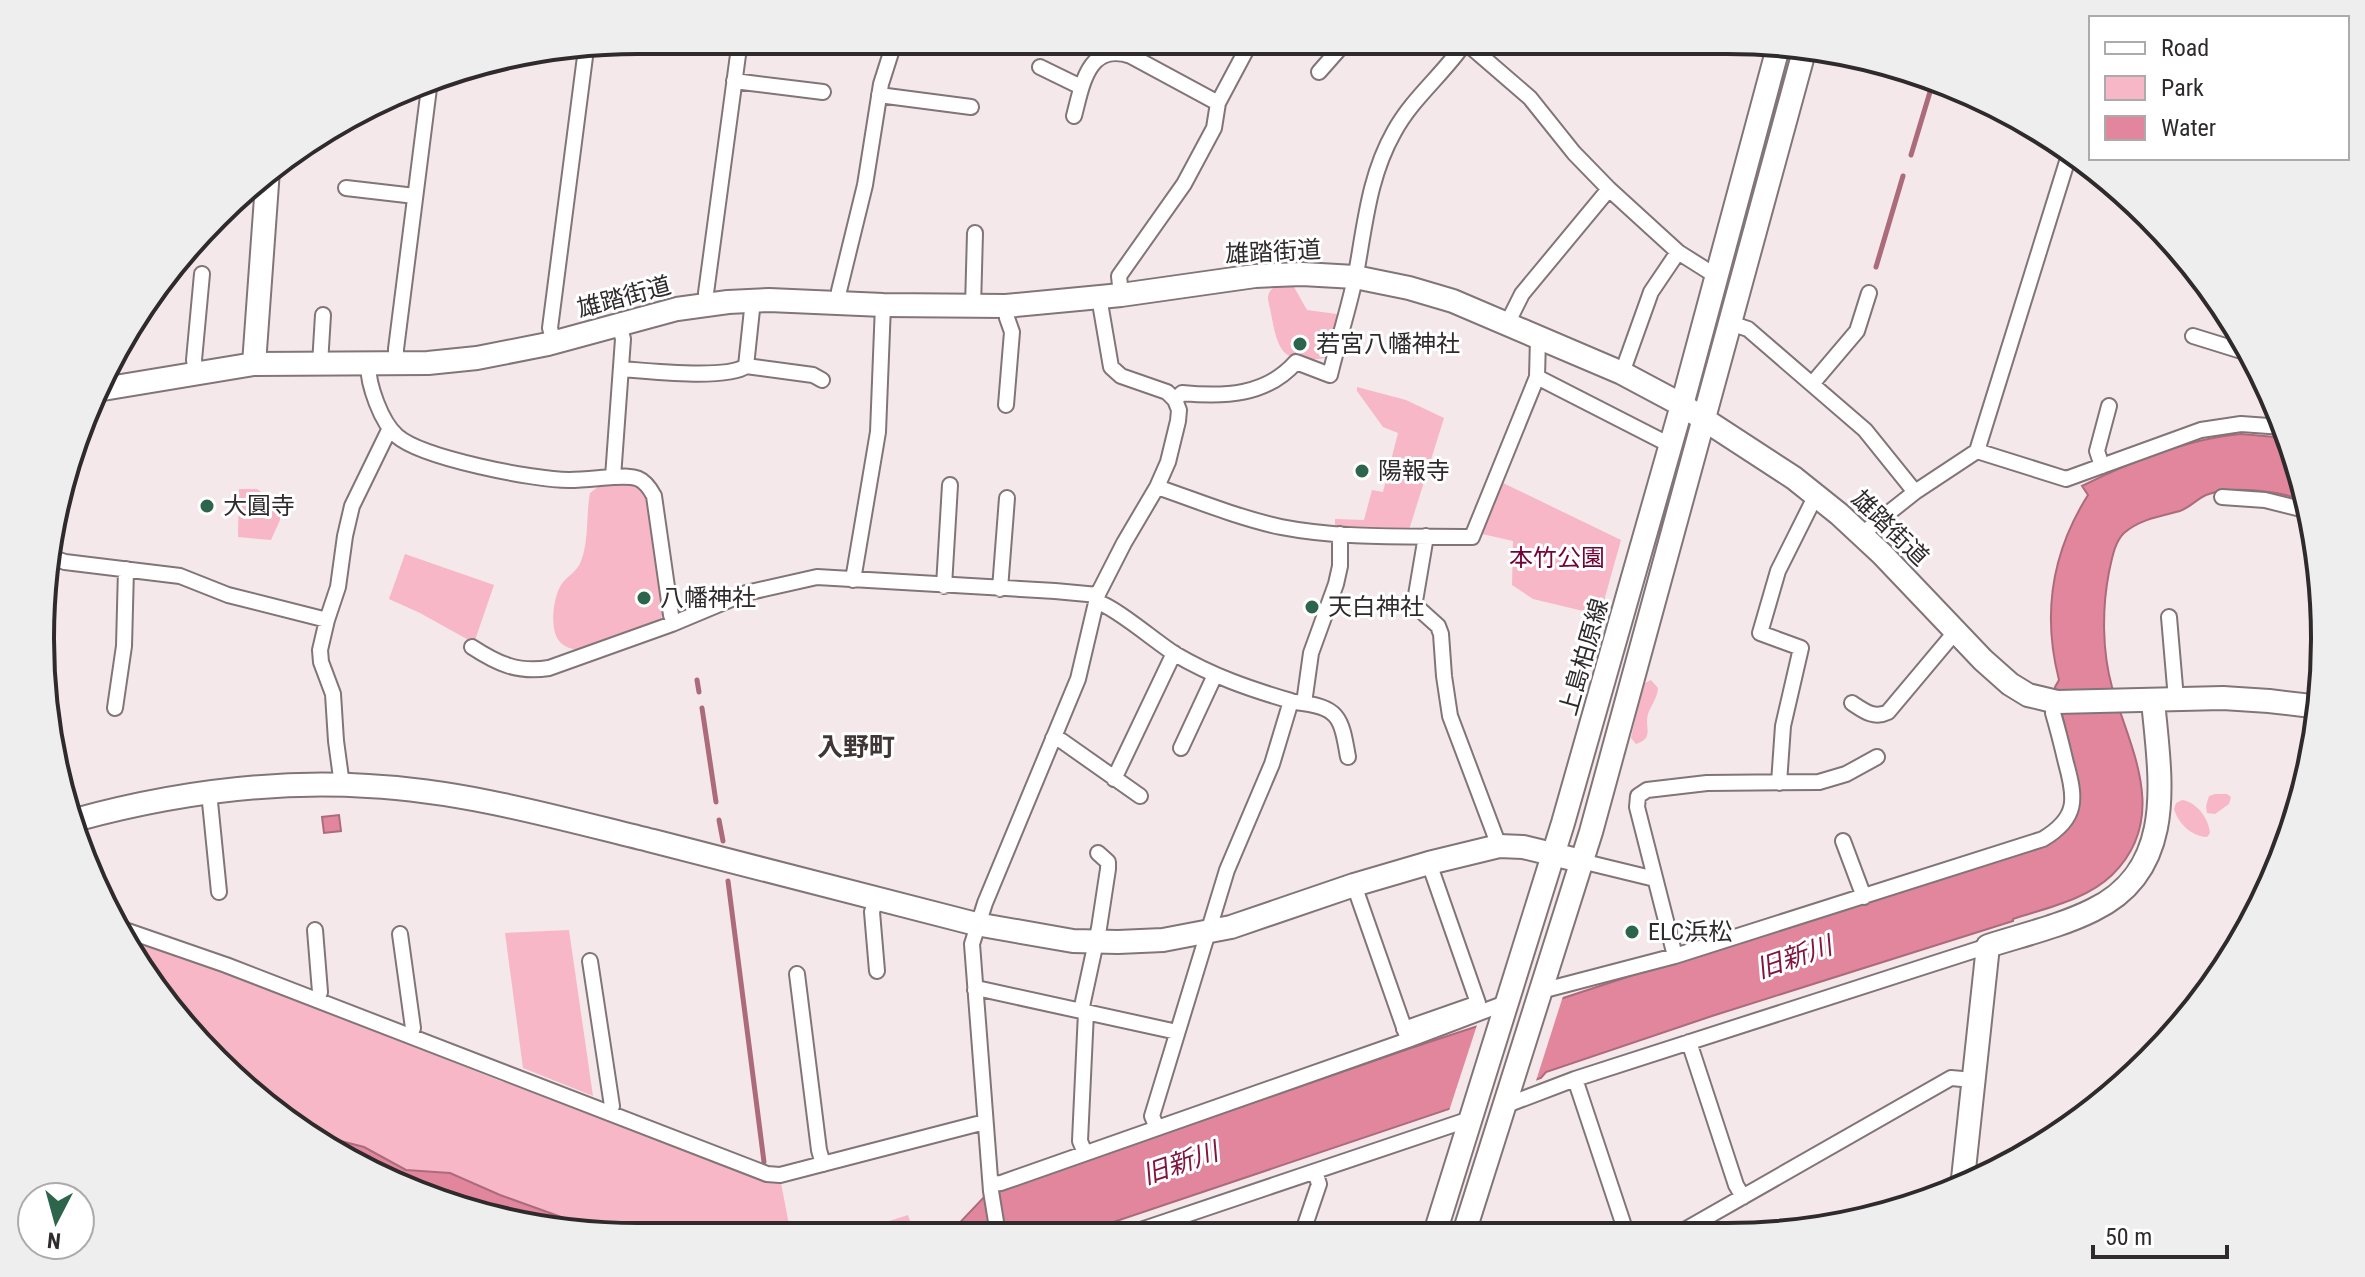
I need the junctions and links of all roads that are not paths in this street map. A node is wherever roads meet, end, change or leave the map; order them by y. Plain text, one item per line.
1 (738, 54) edge
2 (891, 54) edge
3 (1105, 54) edge
4 (1140, 54) edge
5 (1244, 54) edge
6 (1335, 54) edge
7 (1455, 54) edge
8 (1479, 54) edge
9 (1776, 56) edge
10 (585, 57) edge
11 (1802, 59) edge
12 (1040, 67) dead end
13 (1319, 72) dead end
14 (734, 81) junction
15 (1081, 87) junction
16 (823, 92) dead end
17 (428, 93) edge
18 (879, 95) junction
19 (1218, 103) junction
20 (971, 107) dead end
21 (1074, 116) dead end
22 (2066, 164) edge
23 (267, 188) edge
24 (346, 188) dead end
25 (1609, 189) junction
26 (415, 196) junction
27 (975, 233) dead end
28 (1678, 252) junction
29 (202, 274) dead end
30 (1716, 276) junction
31 (1355, 277) junction
32 (1869, 293) dead end
33 (1110, 296) junction
34 (753, 300) junction
35 (839, 303) junction
36 (707, 304) junction
37 (883, 305) junction
38 (1006, 306) junction
39 (973, 307) junction
40 (322, 315) dead end
41 (1730, 323) junction
42 (619, 324) junction
43 (1507, 324) junction
44 (2193, 336) dead end
45 (1538, 338) junction
46 (554, 343) junction
47 (2235, 349) edge
48 (254, 364) junction
49 (320, 364) junction
50 (368, 364) junction
51 (396, 364) junction
52 (746, 366) junction
53 (621, 369) junction
54 (1622, 373) junction
55 (196, 374) junction
56 (1537, 377) junction
57 (822, 380) dead end
58 (1812, 384) junction
59 (110, 388) edge
60 (1175, 400) junction
61 (1006, 405) dead end
62 (1682, 405) junction
63 (2109, 406) dead end
64 (1704, 419) junction
65 (2271, 425) edge
66 (390, 428) junction
67 (1670, 445) junction
68 (1977, 451) junction
69 (2102, 466) junction
70 (613, 477) junction
71 (950, 485) dead end
72 (1157, 487) junction
73 (1915, 492) junction
74 (1816, 495) junction
75 (2222, 497) dead end
76 (1007, 498) dead end
77 (2296, 508) edge
78 (1340, 534) junction
79 (1862, 534) junction
80 (1426, 536) junction
81 (59, 560) edge
82 (126, 569) junction
83 (853, 580) junction
84 (944, 586) junction
85 (1000, 589) junction
86 (1097, 599) junction
87 (2169, 617) dead end
88 (327, 620) junction
89 (674, 623) junction
90 (1956, 631) junction
91 (472, 647) dead end
92 (1174, 653) junction
93 (1215, 675) junction
94 (2176, 699) junction
95 (2153, 701) junction
96 (1298, 702) junction
97 (2056, 702) junction
98 (1852, 703) dead end
99 (2307, 706) edge
100 (115, 708) dead end
101 (1053, 738) junction
102 (1181, 748) dead end
103 (1348, 757) dead end
104 (1877, 757) dead end
105 (1114, 779) junction
106 (1779, 783) junction
107 (342, 785) junction
108 (209, 792) junction
109 (1140, 796) dead end
110 (83, 818) edge
111 (1843, 841) dead end
112 (1499, 846) junction
113 (1098, 853) dead end
114 (1553, 855) junction
115 (1581, 861) junction
116 (1429, 863) junction
117 (1655, 879) junction
118 (1354, 885) junction
119 (219, 892) dead end
120 (1864, 897) junction
121 (876, 898) junction
122 (978, 924) junction
123 (315, 930) dead end
124 (133, 933) edge
125 (1207, 933) junction
126 (400, 934) dead end
127 (1096, 942) junction
128 (1988, 946) junction
129 (1675, 956) junction
130 (590, 961) dead end
131 (877, 971) dead end
132 (797, 974) dead end
133 (975, 990) junction
134 (1540, 995) junction
135 (317, 1000) junction
136 (1506, 1007) junction
137 (1084, 1012) junction
138 (1177, 1032) junction
139 (1406, 1034) junction
140 (410, 1036) junction
141 (1689, 1042) junction
142 (1575, 1079) junction
143 (1973, 1080) junction
144 (1506, 1101) junction
145 (609, 1113) junction
146 (1472, 1113) junction
147 (986, 1124) junction
148 (1157, 1128) junction
149 (1085, 1153) junction
150 (823, 1164) junction
151 (1315, 1172) junction
152 (1964, 1173) edge
153 (991, 1187) junction
154 (1743, 1197) junction
155 (996, 1223) edge
156 (1162, 1223) edge
157 (1306, 1223) edge
158 (1438, 1223) edge
159 (1467, 1223) edge
160 (1623, 1223) edge
161 (1697, 1223) edge

1 - 14 street
2 - 18 street
3 - 15 street
4 - 19 street
5 - 19 street
6 - 13 street
7 - 31 street
8 - 25 street
9 - 30 street, 上島柏原線
10 - 46 street
11 - 41 street
12 - 15 street
14 - 16 street
14 - 36 street
15 - 21 street
17 - 26 street
18 - 20 street
18 - 35 street
19 - 33 street
22 - 68 street
23 - 48 street
24 - 26 street
25 - 28 street
25 - 43 street
26 - 51 street
27 - 39 street
28 - 30 street
28 - 54 street
29 - 55 street
30 - 62 street, 上島柏原線
31 - 33 street, 雄踏街道
31 - 43 street, 雄踏街道
31 - 60 street
32 - 58 street
33 - 38 street, 雄踏街道
33 - 60 street
34 - 35 street, 雄踏街道
34 - 36 street, 雄踏街道
34 - 52 street
35 - 37 street, 雄踏街道
36 - 42 street, 雄踏街道
37 - 39 street, 雄踏街道
37 - 83 street
38 - 39 street, 雄踏街道
38 - 61 street
40 - 49 street
41 - 58 street
41 - 64 street
42 - 46 street, 雄踏街道
42 - 53 street
43 - 45 street, 雄踏街道
44 - 47 street
45 - 54 street, 雄踏街道
45 - 56 street
46 - 51 street, 雄踏街道
48 - 49 street, 雄踏街道
48 - 55 street, 雄踏街道
49 - 50 street, 雄踏街道
50 - 51 street, 雄踏街道
50 - 66 street
52 - 53 street
52 - 57 street
53 - 70 street
54 - 62 street, 雄踏街道
55 - 59 street, 雄踏街道
56 - 67 street
56 - 80 street
58 - 73 street
60 - 72 street
62 - 64 street, 雄踏街道
62 - 67 street, 上島柏原線
63 - 69 street
64 - 74 street, 雄踏街道
64 - 115 street
65 - 69 street
66 - 70 street
66 - 88 street
67 - 114 street, 上島柏原線
68 - 69 street
68 - 73 street
70 - 89 street
71 - 84 street
72 - 78 street
72 - 86 street
73 - 79 street
74 - 79 street, 雄踏街道
74 - 106 street
75 - 77 street
76 - 85 street
78 - 80 street
78 - 96 street
79 - 90 street, 雄踏街道
80 - 112 street
81 - 82 street
82 - 88 street
82 - 100 street
83 - 84 street
83 - 89 street
84 - 85 street
85 - 86 street
86 - 92 street
86 - 101 street
87 - 94 street
88 - 107 street
89 - 91 street
90 - 97 street, 雄踏街道
90 - 98 street
92 - 93 street
92 - 105 street
93 - 96 street
93 - 102 street
94 - 95 street, 雄踏街道
94 - 99 street, 雄踏街道
95 - 97 street, 雄踏街道
95 - 128 street
96 - 103 street
96 - 125 street
97 - 120 street
101 - 105 street
101 - 122 street
104 - 106 street
105 - 109 street
106 - 117 street
107 - 108 street
107 - 121 street
108 - 110 street
108 - 119 street
111 - 120 street
112 - 114 street
112 - 116 street
113 - 127 street
114 - 115 street
114 - 136 street, 上島柏原線
115 - 117 street
115 - 134 street
116 - 118 street
116 - 139 street
117 - 129 street
118 - 125 street
118 - 139 street
120 - 129 street
121 - 122 street
121 - 131 street
122 - 127 street
122 - 133 street
123 - 135 street
124 - 135 street
125 - 127 street
125 - 138 street
126 - 140 street
127 - 137 street
128 - 141 street
128 - 143 street
129 - 134 street
130 - 145 street
132 - 150 street
133 - 137 street
133 - 147 street
134 - 144 street
135 - 140 street
136 - 139 street
136 - 146 street, 上島柏原線
137 - 138 street
137 - 149 street
138 - 148 street
139 - 148 street
140 - 145 street
141 - 142 street
141 - 154 street
142 - 144 street
142 - 160 street
143 - 152 street
143 - 154 street
144 - 159 street
145 - 150 street
146 - 151 street
146 - 158 street, 上島柏原線
147 - 150 street
147 - 153 street
148 - 149 street
149 - 153 street
151 - 156 street
151 - 157 street
153 - 155 street
154 - 161 street

